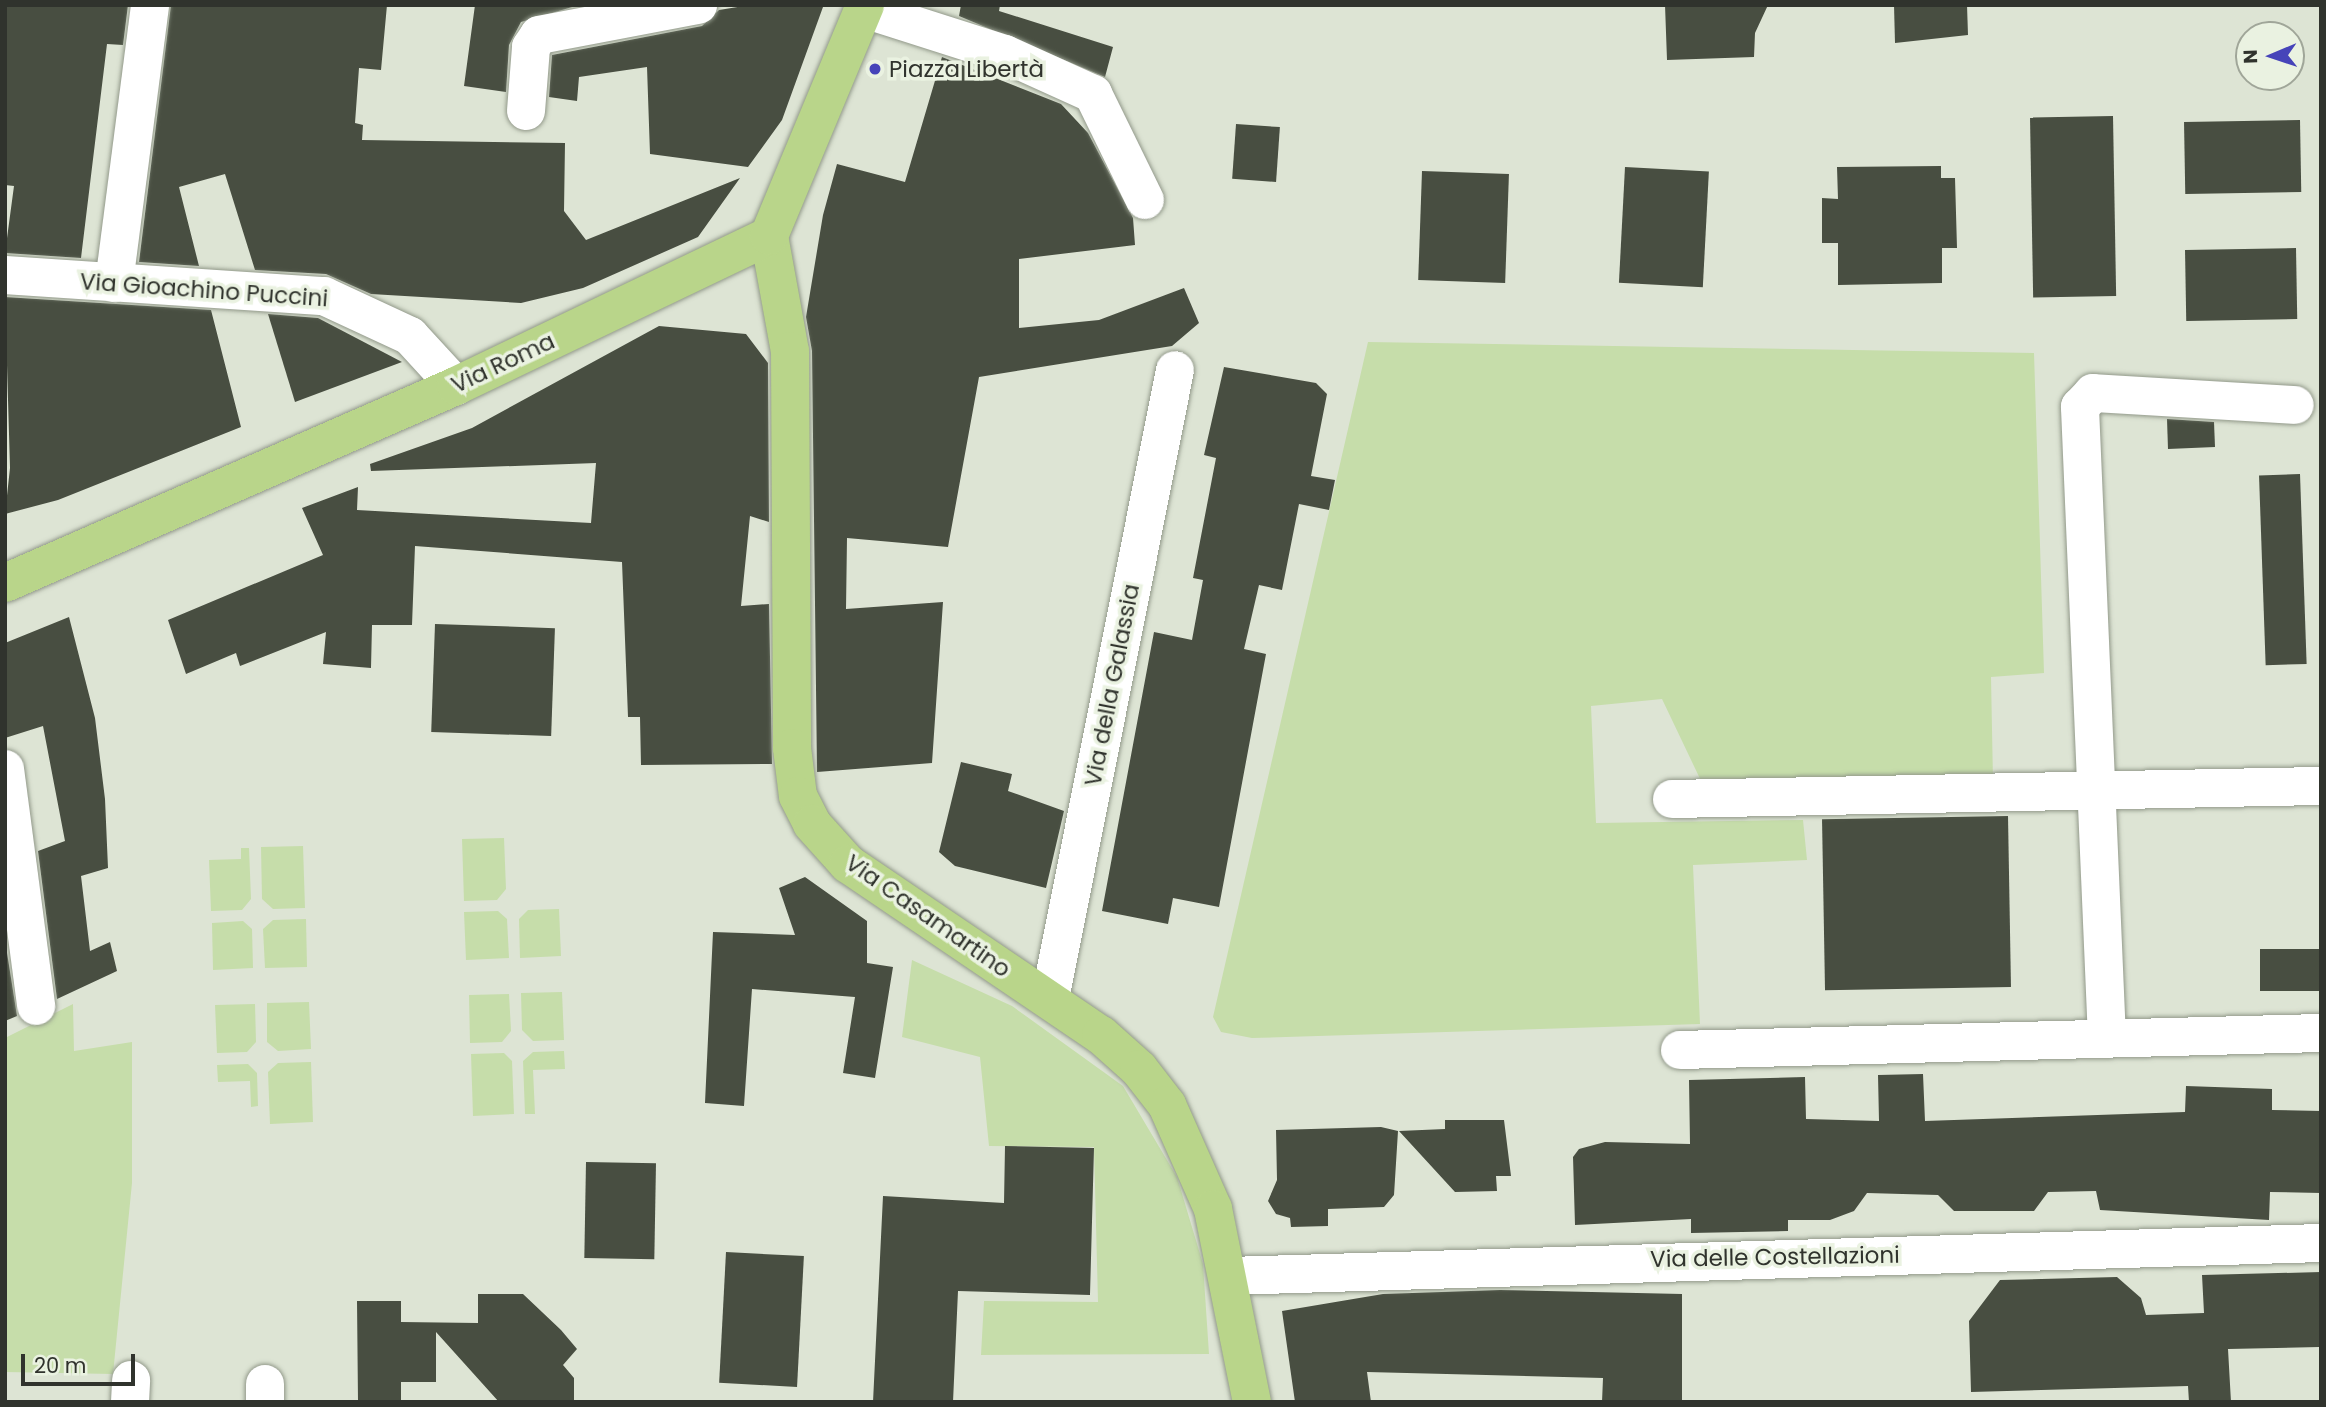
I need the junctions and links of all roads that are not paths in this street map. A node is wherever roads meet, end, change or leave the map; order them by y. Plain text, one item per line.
1 (150, 5) edge
2 (698, 5) edge
3 (865, 7) edge
4 (526, 111) dead end
5 (1145, 200) dead end
6 (769, 236) junction
7 (5, 275) edge
8 (114, 283) junction
9 (1175, 370) dead end
10 (456, 386) junction
11 (2295, 405) dead end
12 (5, 583) edge
13 (5, 769) edge
14 (2321, 786) edge
15 (2099, 790) junction
16 (1672, 799) dead end
17 (1050, 999) junction
18 (36, 1006) dead end
19 (2321, 1033) edge
20 (2108, 1039) junction
21 (1680, 1050) dead end
22 (2321, 1243) edge
23 (1229, 1276) junction
24 (1252, 1402) edge

1 - 8 street
2 - 4 street
3 - 5 street
3 - 6 main road
6 - 10 main road, Via Roma
6 - 17 main road, Via Casamartino
7 - 8 street, Via Gioachino Puccini
8 - 10 street, Via Gioachino Puccini
9 - 17 street, Via della Galassia
10 - 12 main road, Via Roma
11 - 15 street
13 - 18 street
14 - 15 street
15 - 16 street
15 - 20 street
17 - 23 main road, Via Casamartino
19 - 20 street
20 - 21 street
22 - 23 street, Via delle Costellazioni
23 - 24 main road, Via Casamartino

